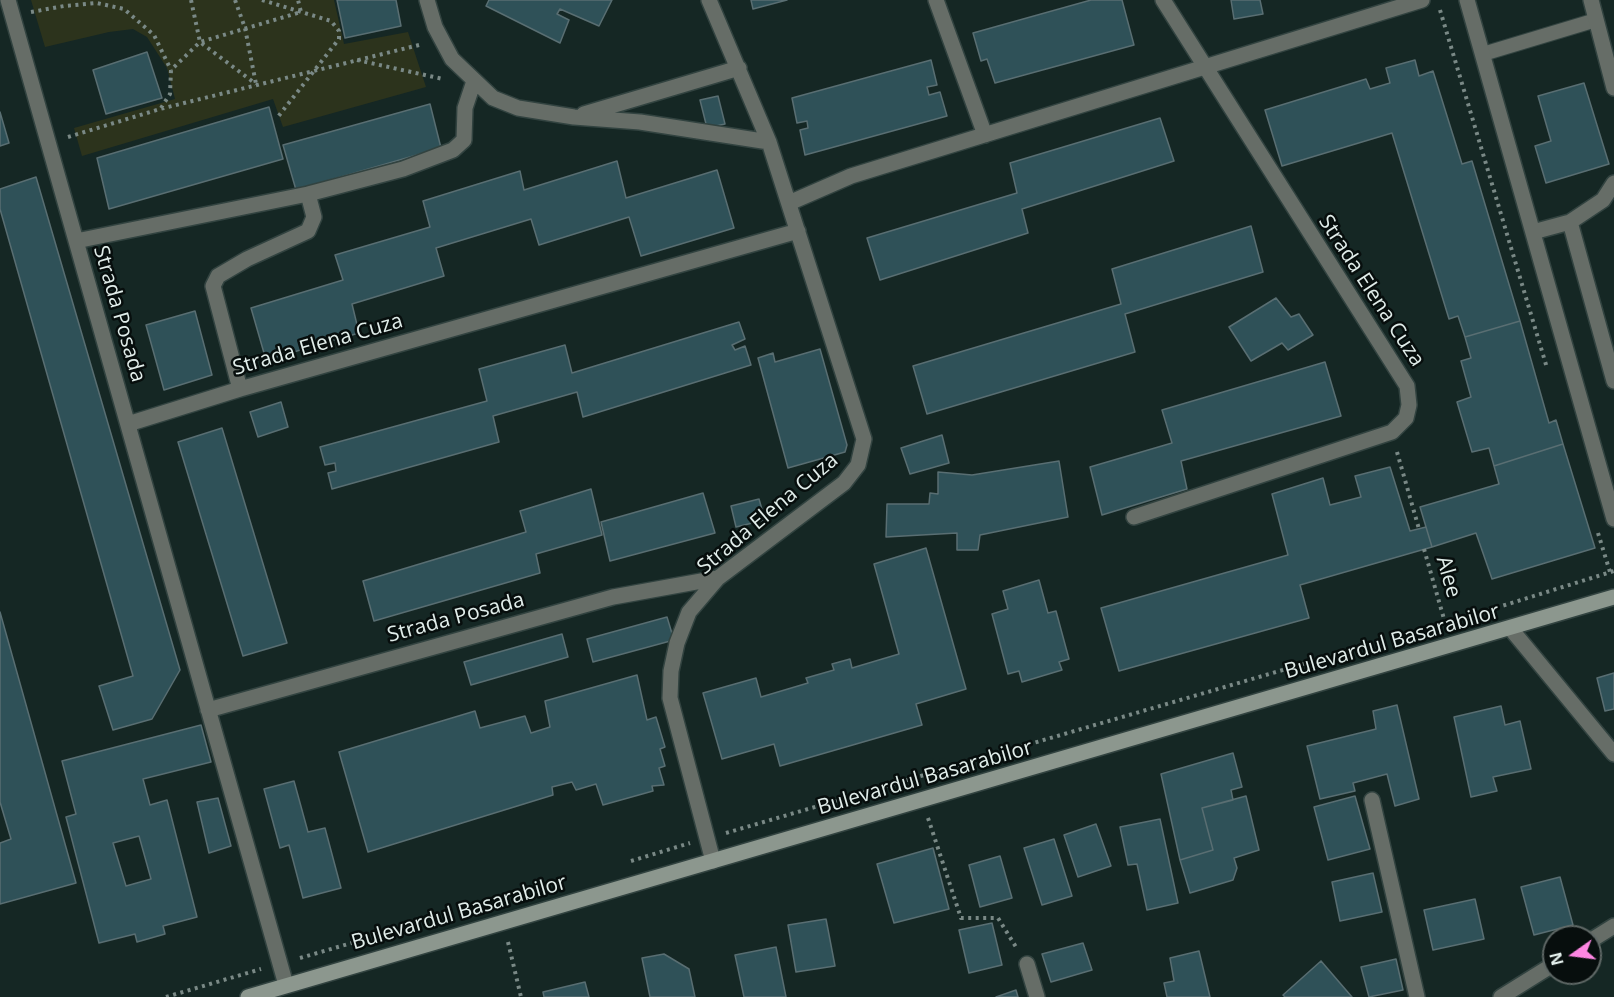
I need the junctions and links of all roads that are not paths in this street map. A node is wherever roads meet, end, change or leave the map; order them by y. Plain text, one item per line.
1 (8, 0) edge
2 (427, 0) edge
3 (709, 0) edge
4 (936, 0) edge
5 (1163, 0) edge
6 (1422, 0) edge
7 (1467, 0) edge
8 (1591, 0) edge
9 (1596, 20) junction
10 (1484, 54) junction
11 (739, 68) junction
12 (1204, 68) junction
13 (474, 81) junction
14 (1614, 88) edge
15 (574, 117) junction
16 (985, 135) junction
17 (769, 142) junction
18 (1614, 183) edge
19 (308, 194) junction
20 (789, 203) junction
21 (1570, 222) junction
22 (798, 231) junction
23 (1533, 232) junction
24 (76, 241) junction
25 (1614, 381) edge
26 (240, 389) junction
27 (128, 424) junction
28 (1134, 517) dead end
29 (1614, 519) edge
30 (718, 579) junction
31 (1614, 597) edge
32 (1511, 629) junction
33 (208, 710) junction
34 (1614, 754) edge
35 (1372, 800) dead end
36 (713, 861) junction
37 (1027, 964) road end
38 (1542, 971) edge
39 (286, 986) junction
40 (248, 997) edge
41 (1037, 997) edge
42 (1417, 997) edge
43 (1501, 997) edge

1 - 24 street, Strada Posada
2 - 13 street
3 - 11 street, Strada Elena Cuza
4 - 16 street
5 - 12 street, Strada Elena Cuza
6 - 12 street
7 - 10 street
8 - 9 street
9 - 10 lane
9 - 14 street
10 - 23 street
11 - 15 street
11 - 17 street, Strada Elena Cuza
12 - 16 street
12 - 28 street, Strada Elena Cuza
13 - 15 street
13 - 19 street, Strada Posada
15 - 17 street
16 - 20 street
17 - 20 street, Strada Elena Cuza
18 - 21 street
19 - 24 street, Strada Posada
19 - 26 street
20 - 22 street, Strada Elena Cuza
21 - 23 street
21 - 25 street
22 - 26 street, Strada Elena Cuza
22 - 30 street, Strada Elena Cuza
23 - 29 street
24 - 27 street, Strada Posada
26 - 27 street, Strada Elena Cuza
27 - 33 street, Strada Posada
30 - 33 street, Strada Posada
30 - 36 street, Strada Elena Cuza
31 - 32 main road, Bulevardul Basarabilor
32 - 34 street
32 - 36 main road, Bulevardul Basarabilor
33 - 39 street, Strada Posada
35 - 42 street
36 - 39 main road, Bulevardul Basarabilor
37 - 41 street
38 - 43 street
39 - 40 main road, Bulevardul Basarabilor

